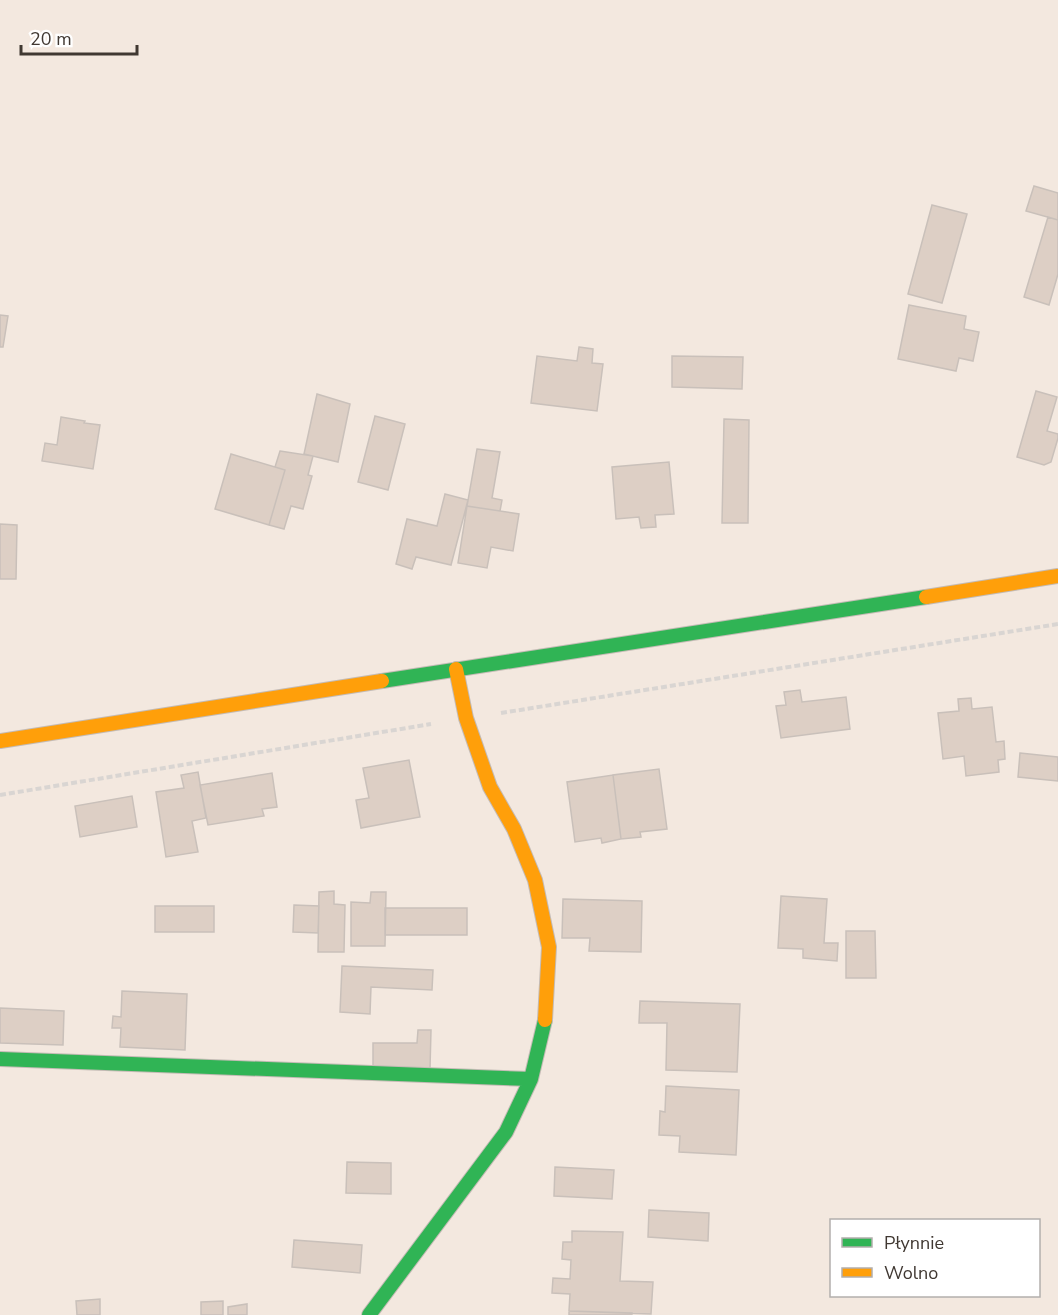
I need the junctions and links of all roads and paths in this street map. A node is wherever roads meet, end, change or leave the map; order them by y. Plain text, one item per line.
1 (1058, 576) edge
2 (1058, 624) edge
3 (456, 669) junction
4 (466, 718) junction
5 (0, 741) edge
6 (0, 795) edge
7 (0, 1059) edge
8 (531, 1079) junction
9 (369, 1315) edge

1 - 3 street
2 - 4 path
3 - 4 street
3 - 5 street
4 - 6 path
4 - 8 street
7 - 8 street
8 - 9 street

